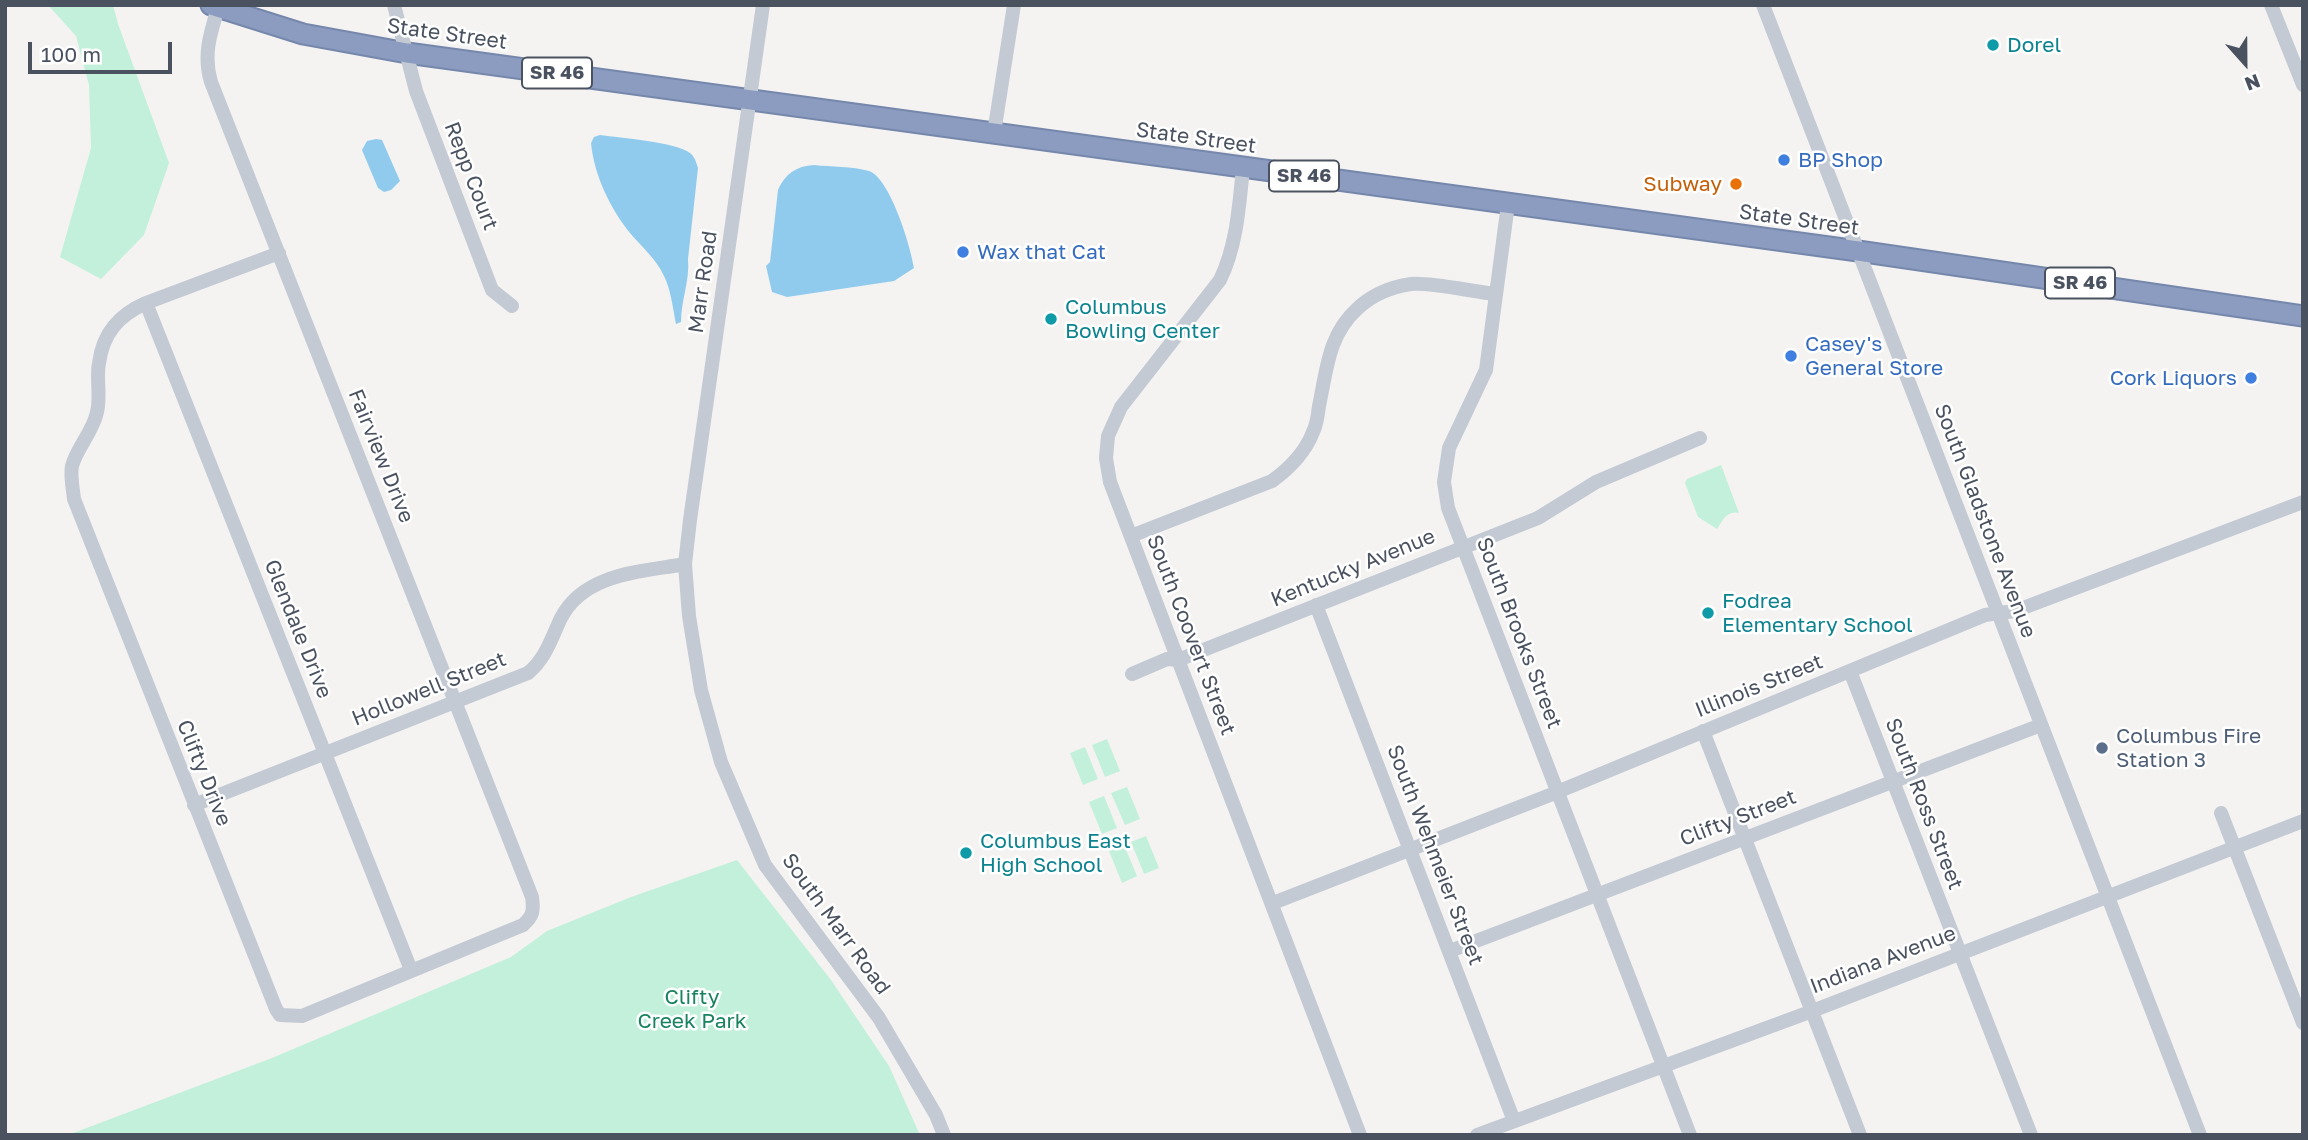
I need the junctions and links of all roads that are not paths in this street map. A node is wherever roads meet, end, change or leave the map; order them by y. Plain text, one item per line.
1 (394, 5) edge
2 (763, 5) edge
3 (1014, 5) edge
4 (1763, 5) edge
5 (2271, 5) edge
6 (215, 7) edge
7 (407, 53) junction
8 (2303, 85) edge
9 (751, 98) junction
10 (993, 133) junction
11 (1244, 168) junction
12 (1508, 204) junction
13 (1858, 251) junction
14 (279, 253) junction
15 (1496, 295) junction
16 (146, 303) junction
17 (512, 306) dead end
18 (2303, 316) edge
19 (1700, 438) dead end
20 (2303, 502) edge
21 (1131, 536) junction
22 (1464, 547) junction
23 (685, 564) junction
24 (1316, 605) junction
25 (1998, 614) junction
26 (1178, 660) junction
27 (1850, 671) junction
28 (1132, 674) dead end
29 (456, 702) junction
30 (2041, 725) junction
31 (1703, 731) junction
32 (325, 754) junction
33 (1894, 782) junction
34 (1557, 792) junction
35 (194, 805) junction
36 (2221, 813) dead end
37 (2303, 821) edge
38 (1745, 838) junction
39 (2233, 847) junction
40 (1410, 849) junction
41 (1597, 895) junction
42 (2107, 896) junction
43 (1273, 904) junction
44 (532, 917) joint
45 (1450, 951) junction
46 (1961, 953) junction
47 (411, 970) junction
48 (1812, 1011) junction
49 (2303, 1023) edge
50 (1663, 1066) junction
51 (1514, 1121) junction
52 (944, 1135) edge
53 (1360, 1135) edge
54 (1477, 1135) edge
55 (1690, 1135) edge
56 (1860, 1135) edge
57 (2031, 1135) edge
58 (2200, 1135) edge

1 - 7 street, Repp Court
2 - 9 street, Marr Road
3 - 10 street
4 - 13 street, South Gladstone Avenue
5 - 8 street
6 - 7 highway, State Street / SR 46
6 - 14 street, Fairview Drive
7 - 9 highway, State Street / SR 46
7 - 17 street, Repp Court
9 - 10 highway, State Street / SR 46
9 - 23 street, Marr Road
10 - 11 highway, State Street / SR 46
11 - 12 highway, State Street / SR 46
11 - 21 street, South Coovert Street
12 - 13 highway, State Street / SR 46
12 - 15 street, South Brooks Street
13 - 18 highway, State Street / SR 46
13 - 25 street, South Gladstone Avenue
14 - 16 street, Clifty Drive
14 - 29 street, Fairview Drive
15 - 21 street
15 - 22 street, South Brooks Street
16 - 32 street, Glendale Drive
16 - 35 street, Clifty Drive
19 - 22 street, Kentucky Avenue
20 - 25 street, Illinois Street
21 - 26 street, South Coovert Street
22 - 24 street, Kentucky Avenue
22 - 34 street, South Brooks Street
23 - 29 street, Hollowell Street
23 - 52 street, South Marr Road
24 - 26 street, Kentucky Avenue
24 - 40 street, South Wehmeier Street
25 - 27 street, Illinois Street
25 - 30 street, South Gladstone Avenue
26 - 28 street, Kentucky Avenue
26 - 43 street, South Coovert Street
27 - 31 street, Illinois Street
27 - 33 street, South Ross Street
29 - 32 street, Hollowell Street
29 - 44 street, Fairview Drive
30 - 33 street, Clifty Street
30 - 42 street, South Gladstone Avenue
31 - 34 street, Illinois Street
31 - 38 street
32 - 35 street, Hollowell Street
32 - 47 street, Glendale Drive
33 - 38 street, Clifty Street
33 - 46 street, South Ross Street
34 - 40 street, Illinois Street
34 - 41 street, South Brooks Street
35 - 47 street, Clifty Drive
36 - 39 street
37 - 39 street, Indiana Avenue
38 - 41 street, Clifty Street
38 - 48 street
39 - 42 street, Indiana Avenue
39 - 49 street
40 - 43 street, Illinois Street
40 - 45 street, South Wehmeier Street
41 - 45 street, Clifty Street
41 - 50 street, South Brooks Street
42 - 46 street, Indiana Avenue
42 - 58 street, South Gladstone Avenue
43 - 53 street, South Coovert Street
44 - 47 street, Clifty Drive
45 - 51 street, South Wehmeier Street
46 - 48 street, Indiana Avenue
46 - 57 street, South Ross Street
48 - 50 street, Indiana Avenue
48 - 56 street
50 - 51 street, Indiana Avenue
50 - 55 street, South Brooks Street
51 - 54 street, Indiana Avenue

